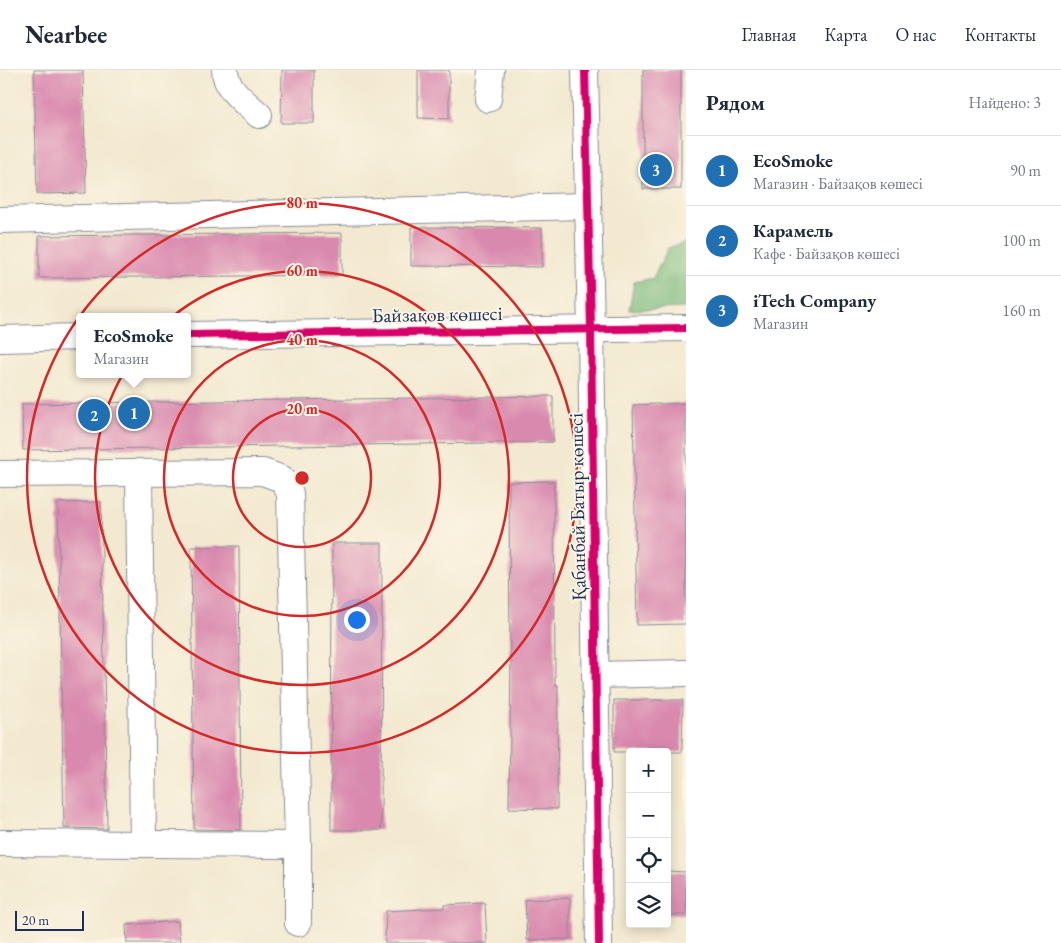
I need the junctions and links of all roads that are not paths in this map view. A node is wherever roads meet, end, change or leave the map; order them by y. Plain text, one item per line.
1 (225, 70) edge
2 (491, 70) edge
3 (585, 70) edge
4 (488, 99) dead end
5 (259, 115) dead end
6 (588, 206) junction
7 (0, 220) edge
8 (591, 328) junction
9 (686, 328) edge
10 (191, 335) edge
11 (76, 337) edge
12 (0, 339) edge
13 (139, 472) junction
14 (0, 474) edge
15 (686, 673) edge
16 (595, 676) junction
17 (0, 843) edge
18 (143, 844) junction
19 (298, 844) junction
20 (298, 923) dead end
21 (599, 943) edge

1 - 5 street
2 - 4 street
3 - 6 street, Қабанбай Батыр көшесі
6 - 7 street
6 - 8 street, Қабанбай Батыр көшесі
8 - 9 street, Байзақов көшесі
8 - 10 street, Байзақов көшесі
8 - 16 street, Қабанбай Батыр көшесі
11 - 12 street
13 - 14 street
13 - 18 street
13 - 19 street
15 - 16 street
16 - 21 street, Қабанбай Батыр көшесі
17 - 18 street
18 - 19 street
19 - 20 street

